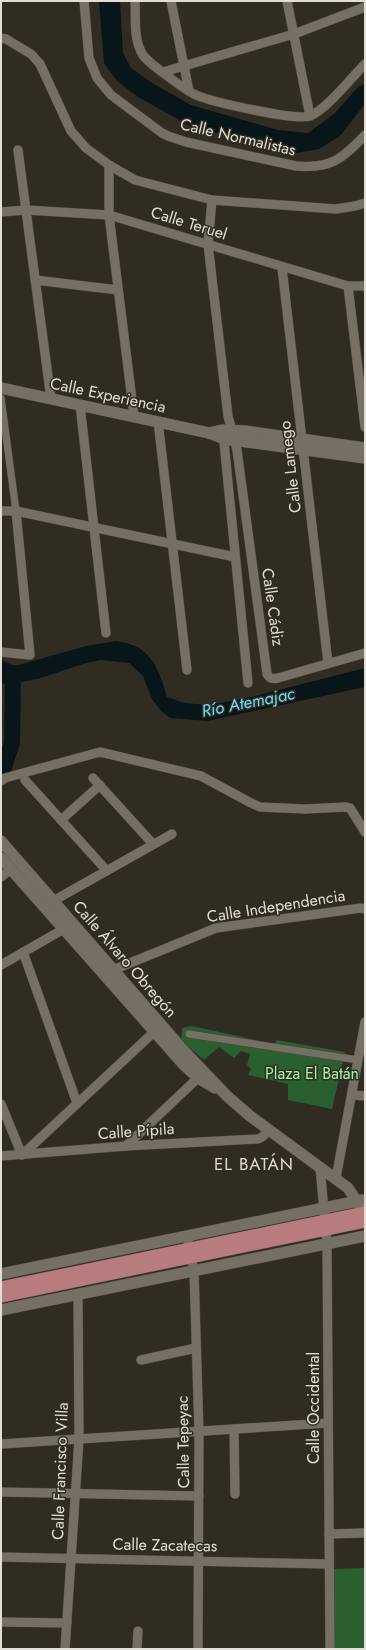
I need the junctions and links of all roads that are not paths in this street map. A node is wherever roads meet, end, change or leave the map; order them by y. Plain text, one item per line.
1 (84, 1) edge
2 (135, 1) edge
3 (171, 1) edge
4 (287, 1) edge
5 (365, 7) edge
6 (294, 34) junction
7 (1, 38) edge
8 (365, 64) edge
9 (184, 66) junction
10 (163, 72) junction
11 (189, 92) junction
12 (310, 116) junction
13 (365, 135) edge
14 (18, 150) dead end
15 (109, 165) junction
16 (212, 200) junction
17 (365, 203) edge
18 (26, 210) junction
19 (1, 212) edge
20 (109, 215) junction
21 (208, 244) junction
22 (282, 268) junction
23 (35, 280) junction
24 (348, 286) junction
25 (365, 286) edge
26 (118, 290) junction
27 (1, 388) edge
28 (1, 398) edge
29 (51, 399) junction
30 (80, 405) junction
31 (134, 416) junction
32 (158, 421) junction
33 (365, 427) edge
34 (228, 435) junction
35 (302, 443) junction
36 (365, 448) edge
37 (365, 458) edge
38 (1, 511) edge
39 (16, 511) junction
40 (94, 527) junction
41 (172, 544) junction
42 (235, 557) junction
43 (106, 633) dead end
44 (1, 652) edge
45 (365, 653) edge
46 (328, 663) junction
47 (187, 670) dead end
48 (248, 683) dead end
49 (93, 778) dead end
50 (25, 780) dead end
51 (1, 782) edge
52 (100, 785) junction
53 (61, 820) junction
54 (365, 832) edge
55 (172, 834) dead end
56 (1, 841) edge
57 (154, 844) junction
58 (1, 858) edge
59 (11, 869) junction
60 (107, 871) junction
61 (1, 877) edge
62 (53, 901) junction
63 (365, 909) edge
64 (68, 926) junction
65 (23, 952) junction
66 (1, 965) edge
67 (109, 972) junction
68 (365, 1022) edge
69 (154, 1032) junction
70 (189, 1034) dead end
71 (358, 1060) junction
72 (201, 1075) junction
73 (353, 1095) junction
74 (365, 1096) edge
75 (77, 1103) junction
76 (1, 1104) edge
77 (270, 1130) junction
78 (126, 1146) junction
79 (22, 1155) junction
80 (1, 1156) edge
81 (320, 1167) junction
82 (336, 1178) junction
83 (361, 1200) edge
84 (324, 1208) junction
85 (365, 1215) edge
86 (325, 1225) junction
87 (186, 1236) junction
88 (365, 1236) edge
89 (327, 1244) junction
90 (190, 1253) junction
91 (194, 1271) junction
92 (1, 1274) edge
93 (1, 1287) edge
94 (78, 1294) junction
95 (1, 1297) edge
96 (1, 1310) edge
97 (196, 1348) junction
98 (142, 1360) dead end
99 (328, 1424) junction
100 (234, 1429) junction
101 (199, 1432) junction
102 (79, 1439) junction
103 (1, 1444) edge
104 (1, 1492) edge
105 (75, 1494) junction
106 (235, 1494) dead end
107 (199, 1496) junction
108 (365, 1533) edge
109 (329, 1534) junction
110 (1, 1557) edge
111 (72, 1559) junction
112 (199, 1561) junction
113 (329, 1564) junction
114 (1, 1622) edge
115 (67, 1623) junction
116 (138, 1631) dead end
117 (65, 1649) edge
118 (137, 1649) edge
119 (198, 1649) edge
120 (330, 1649) edge

1 - 13 street, Calle Normalistas
2 - 10 street
3 - 9 street
4 - 6 street
5 - 6 street
6 - 9 street
6 - 12 street
7 - 15 street
8 - 12 street
9 - 10 street
9 - 11 street
10 - 11 street
11 - 12 street
14 - 18 street
15 - 16 street
15 - 20 street
16 - 17 street
16 - 21 street
18 - 19 street, Calle Teruel
18 - 20 street, Calle Teruel
18 - 23 street
20 - 21 street, Calle Teruel
20 - 26 street
21 - 22 street, Calle Teruel
21 - 34 street
22 - 24 street, Calle Teruel
22 - 35 street, Calle Lamego
23 - 26 street
23 - 29 street
24 - 25 street, Calle Teruel
24 - 33 street
26 - 31 street
27 - 29 street, Calle Experiencia
28 - 39 street
29 - 30 street, Calle Experiencia
30 - 31 street, Calle Experiencia
30 - 40 street
31 - 32 street, Calle Experiencia
32 - 34 street, Calle Experiencia
32 - 41 street
34 - 35 street, Calle Experiencia
34 - 42 street
34 - 46 street, Calle Cádiz
35 - 36 street, Calle Experiencia
35 - 37 street, Calle Experiencia
35 - 46 street, Calle Lamego
38 - 39 street
39 - 40 street
39 - 44 street
40 - 41 street
40 - 43 street
41 - 42 street
41 - 47 street
42 - 48 street
45 - 46 street, Calle Cádiz
49 - 52 street
50 - 53 street
51 - 54 street
52 - 53 street
52 - 57 street
53 - 60 street
55 - 57 street
56 - 62 street, Calle Álvaro Obregón
57 - 60 street
58 - 59 street, Calle Álvaro Obregón
59 - 61 street
59 - 64 street, Calle Álvaro Obregón
60 - 62 street
62 - 64 street, Calle Álvaro Obregón
63 - 67 street, Calle Independencia
64 - 65 street
64 - 67 street, Calle Álvaro Obregón
65 - 66 street
65 - 75 street
67 - 69 street, Calle Álvaro Obregón
67 - 72 street, Calle Álvaro Obregón
68 - 71 street
69 - 72 street, Calle Álvaro Obregón
69 - 75 street
70 - 71 street
71 - 73 street
72 - 77 street, Calle Álvaro Obregón
72 - 78 street
73 - 74 street
73 - 82 street
75 - 79 street
76 - 79 street
77 - 78 street, Calle Pípila
77 - 81 street, Calle Álvaro Obregón
78 - 79 street, Calle Pípila
79 - 80 street, Calle Pípila
81 - 82 street, Calle Álvaro Obregón
81 - 84 street, Calle Occidental
82 - 83 street, Calle Álvaro Obregón
83 - 84 street
83 - 85 street, Calle Álvaro Obregón
84 - 86 street, Calle Occidental
84 - 87 street
85 - 86 main road
86 - 89 street, Calle Occidental
86 - 90 main road
87 - 90 street, Calle Tepeyac
87 - 92 street
88 - 89 street
89 - 91 street
89 - 99 street, Calle Occidental
90 - 91 street, Calle Tepeyac
90 - 93 main road
90 - 95 main road
91 - 94 street
91 - 97 street, Calle Tepeyac
94 - 96 street
94 - 102 street, Calle Francisco Villa
97 - 98 street
97 - 101 street, Calle Tepeyac
99 - 100 street
99 - 109 street, Calle Occidental
100 - 101 street
100 - 106 street
101 - 102 street
101 - 107 street, Calle Tepeyac
102 - 103 street
102 - 105 street, Calle Francisco Villa
104 - 105 street
105 - 107 street
105 - 111 street, Calle Francisco Villa
107 - 112 street, Calle Tepeyac
108 - 109 street
109 - 113 street, Calle Occidental
110 - 111 street, Calle Zacatecas
111 - 112 street, Calle Zacatecas
111 - 115 street, Calle Francisco Villa
112 - 113 street, Calle Zacatecas
112 - 119 street, Calle Tepeyac
113 - 120 street, Calle Occidental
114 - 115 street
115 - 117 street, Calle Francisco Villa
116 - 118 street

